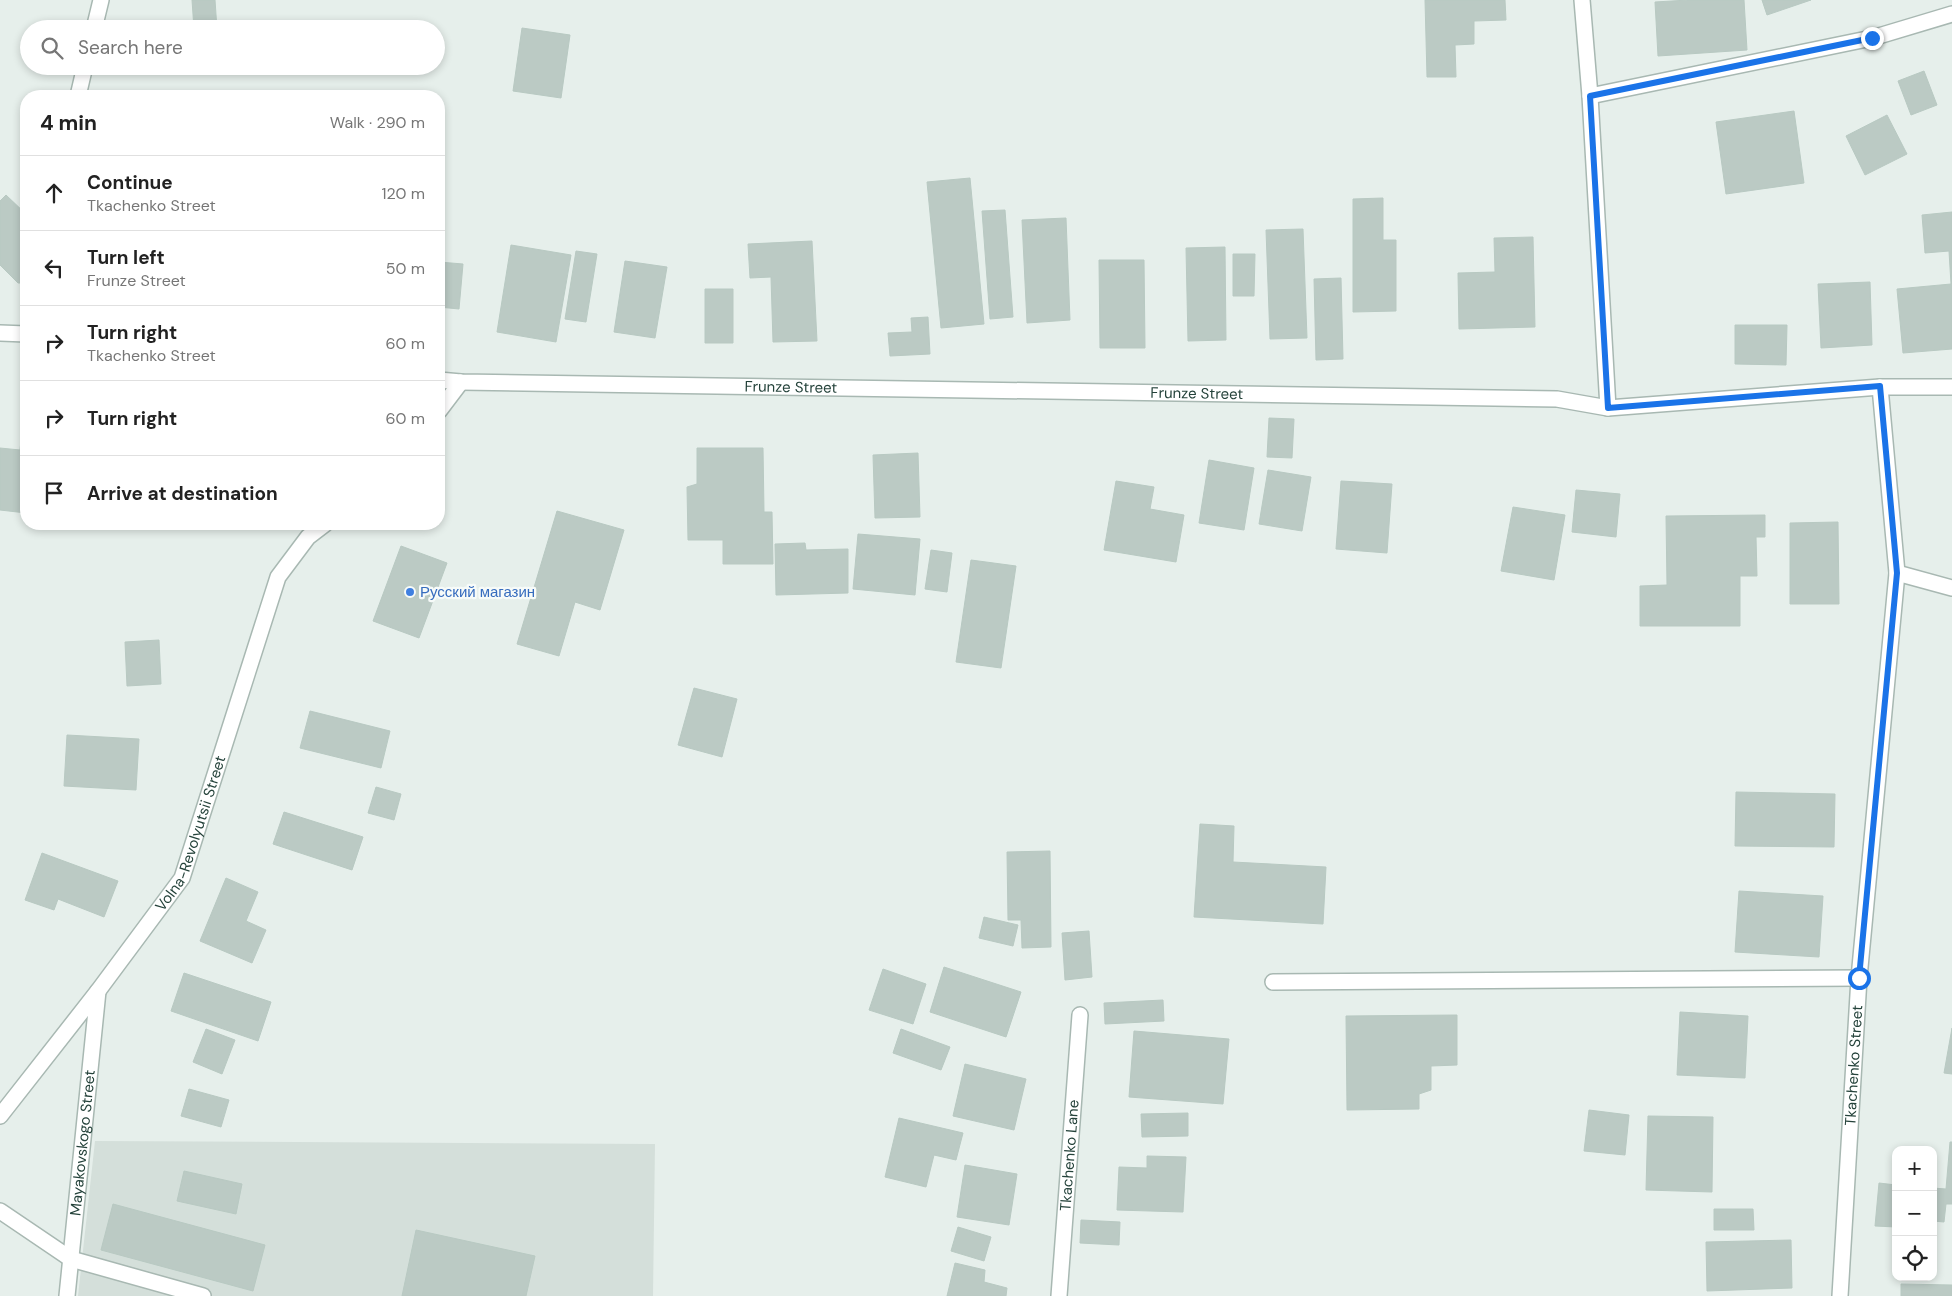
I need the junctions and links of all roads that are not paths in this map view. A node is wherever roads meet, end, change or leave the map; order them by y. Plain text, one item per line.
1 (101, 0) edge
2 (1582, 0) edge
3 (1952, 14) edge
4 (96, 20) edge
5 (83, 75) edge
6 (79, 90) edge
7 (1590, 96) junction
8 (0, 333) edge
9 (20, 334) edge
10 (445, 381) edge
11 (461, 382) junction
12 (1880, 386) junction
13 (1952, 387) edge
14 (445, 403) edge
15 (1608, 408) junction
16 (317, 530) edge
17 (1897, 573) junction
18 (1952, 588) edge
19 (1859, 978) junction
20 (1273, 982) dead end
21 (98, 991) junction
22 (1080, 1015) dead end
23 (0, 1116) edge
24 (0, 1210) edge
25 (71, 1259) junction
26 (67, 1296) edge
27 (203, 1296) edge
28 (1059, 1296) edge
29 (1840, 1296) edge

1 - 4 street
2 - 7 street
3 - 7 street
5 - 6 street
7 - 15 street
8 - 9 street
10 - 11 street, Frunze Street
11 - 14 street
11 - 15 street, Frunze Street
12 - 13 street, Frunze Street
12 - 15 street, Frunze Street
12 - 17 street, Tkachenko Street
16 - 21 street, Volna-Revolyutsii Street
17 - 18 street
17 - 19 street, Tkachenko Street
19 - 20 street
19 - 29 street, Tkachenko Street
21 - 23 street, Volna-Revolyutsii Street
21 - 25 street, Mayakovskogo Street
22 - 28 street, Tkachenko Lane
24 - 25 street
25 - 26 street, Mayakovskogo Street
25 - 27 street

